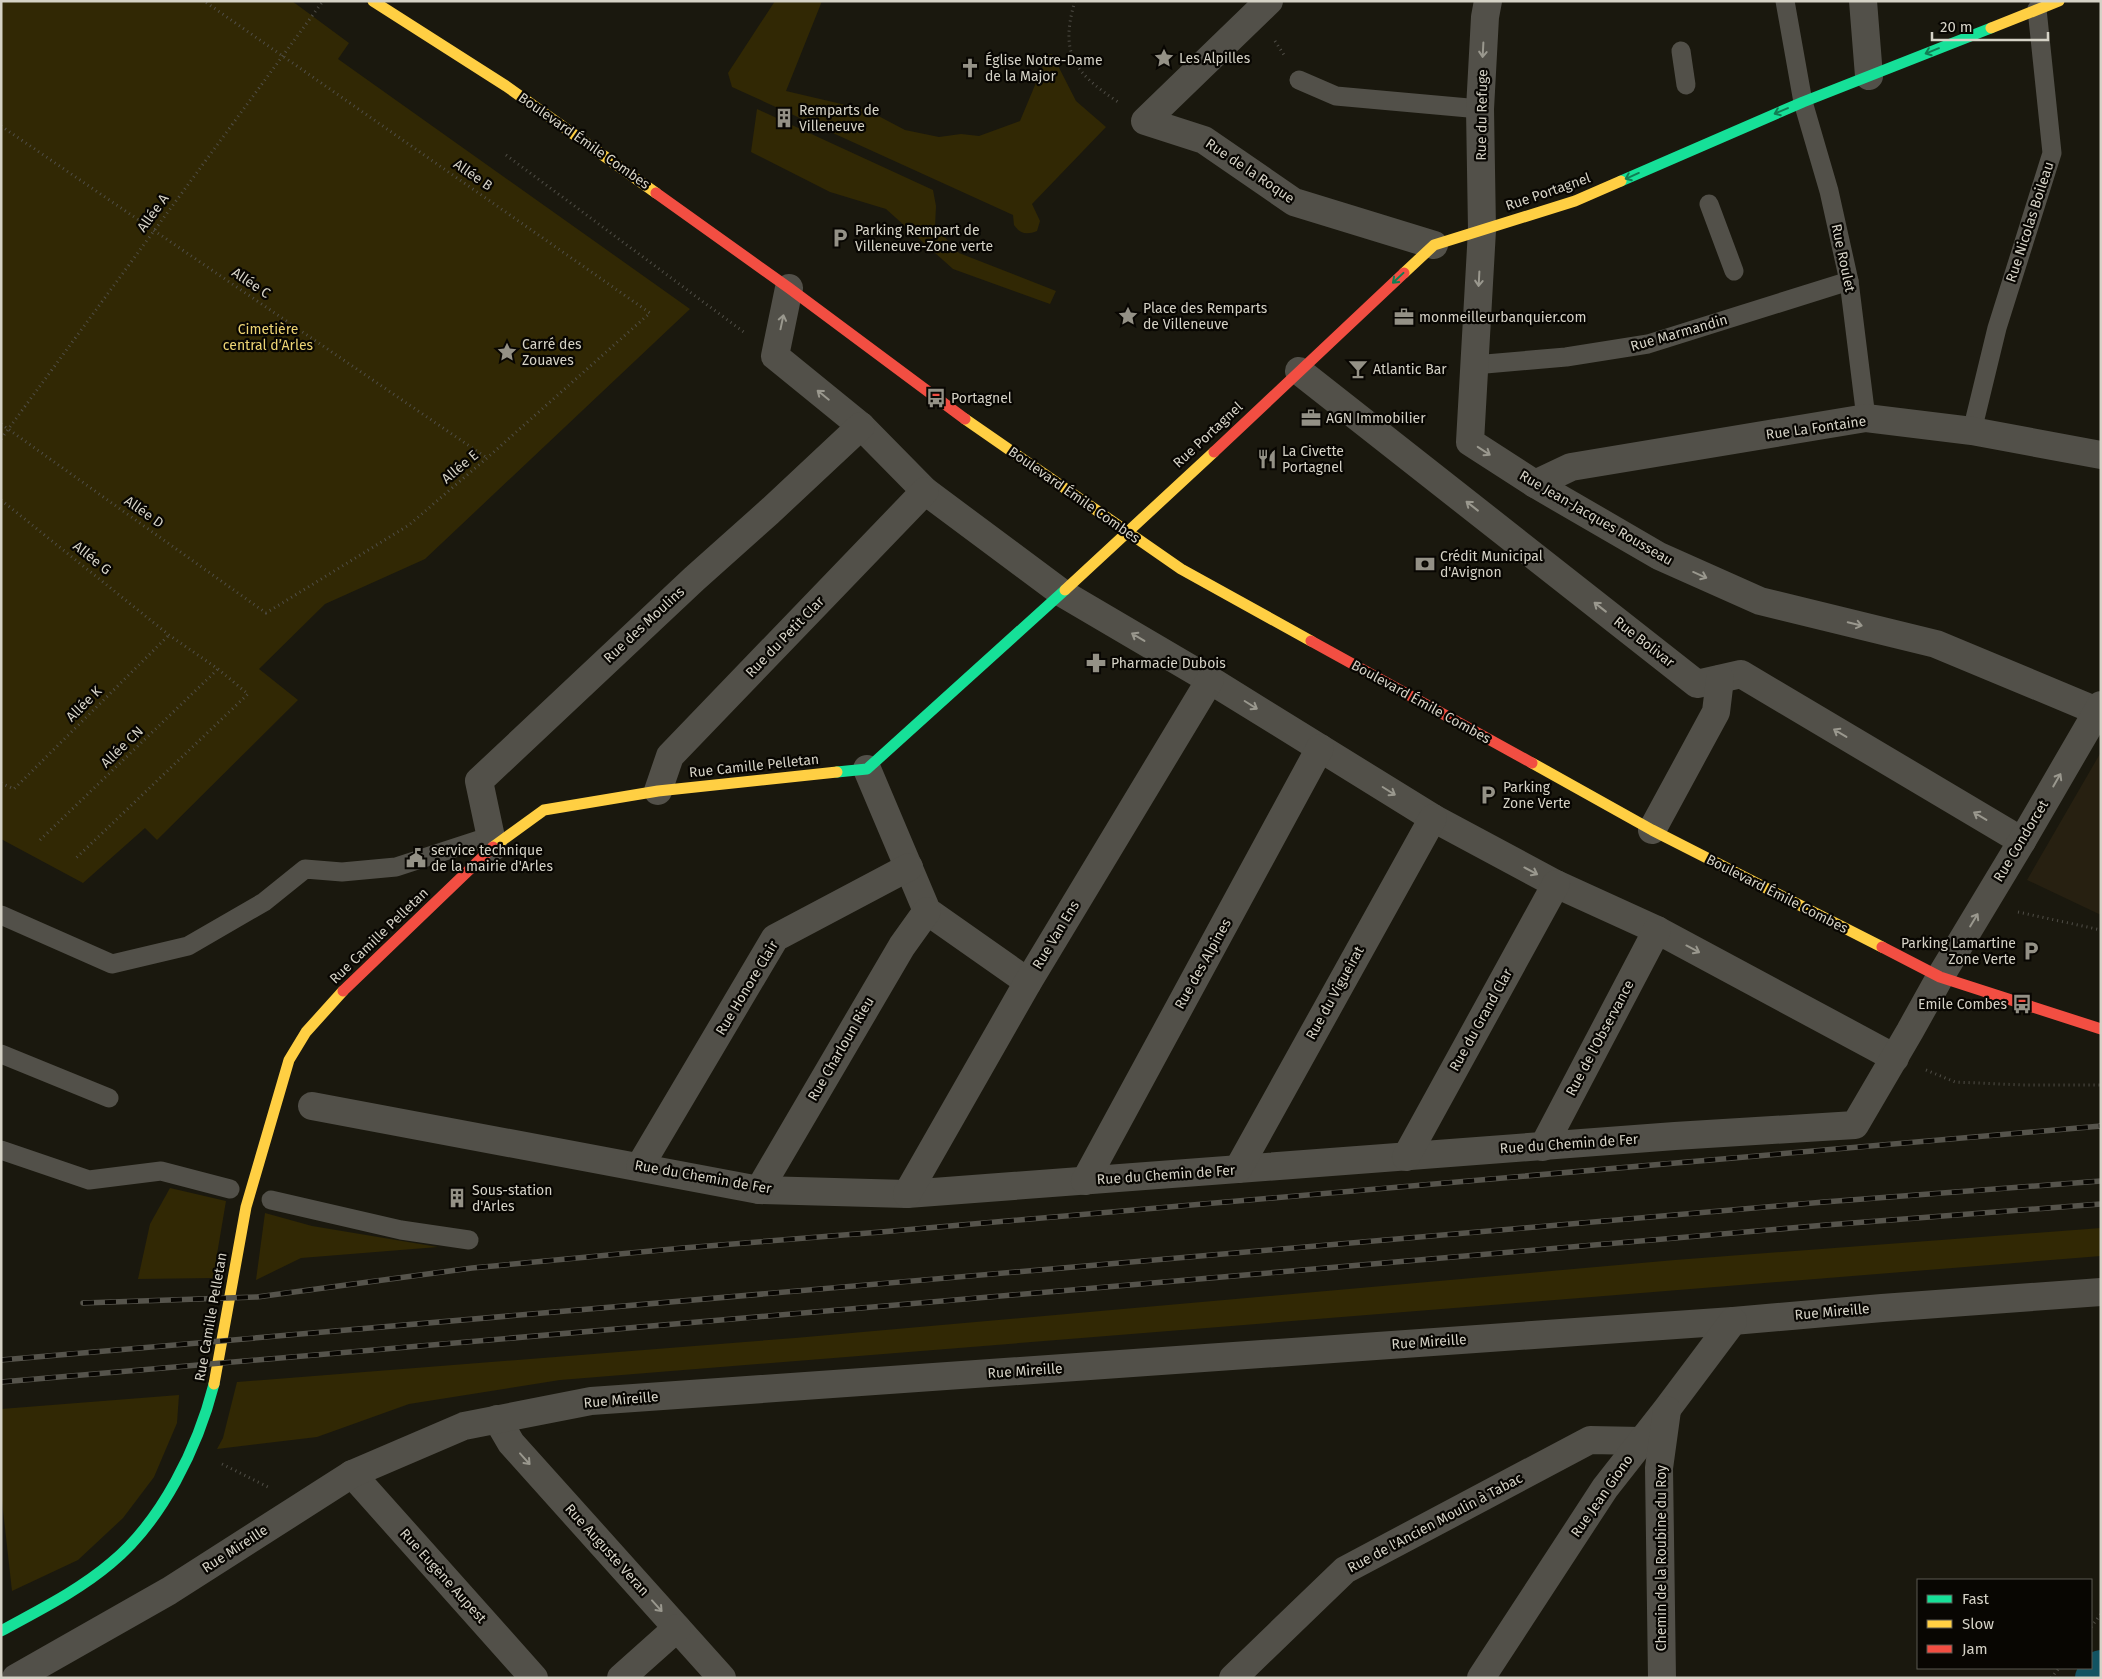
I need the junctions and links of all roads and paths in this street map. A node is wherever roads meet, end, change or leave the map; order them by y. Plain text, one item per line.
1 (204, 1) edge
2 (323, 1) edge
3 (373, 1) edge
4 (1075, 1) edge
5 (1488, 1) edge
6 (1785, 1) edge
7 (1863, 1) edge
8 (2059, 1) edge
9 (1263, 7) edge
10 (2037, 9) junction
11 (1681, 51) dead end
12 (284, 56) junction
13 (1869, 76) junction
14 (1300, 80) joint
15 (1686, 85) dead end
16 (1803, 102) junction
17 (1480, 109) junction
18 (1145, 121) junction
19 (1, 126) edge
20 (506, 155) dead end
21 (1709, 204) dead end
22 (1482, 230) junction
23 (154, 231) junction
24 (1434, 245) junction
25 (1734, 271) dead end
26 (1850, 281) junction
27 (790, 288) junction
28 (650, 313) joint
29 (775, 356) junction
30 (1474, 364) junction
31 (1299, 370) junction
32 (1866, 418) junction
33 (1, 424) edge
34 (861, 426) junction
35 (8, 429) junction
36 (1972, 431) junction
37 (1, 439) edge
38 (2101, 456) edge
39 (488, 458) junction
40 (1535, 484) junction
41 (925, 490) junction
42 (1, 500) edge
43 (1128, 533) junction
44 (1062, 593) junction
45 (266, 613) joint
46 (169, 635) junction
47 (218, 669) junction
48 (1720, 679) junction
49 (1210, 680) junction
50 (2099, 708) edge
51 (1320, 748) junction
52 (868, 769) junction
53 (1, 783) edge
54 (658, 791) junction
55 (1432, 818) junction
56 (1652, 830) junction
57 (40, 840) dead end
58 (492, 841) junction
59 (2022, 841) junction
60 (74, 860) dead end
61 (909, 868) junction
62 (1556, 884) junction
63 (1983, 904) junction
64 (927, 911) junction
65 (1, 915) edge
66 (1657, 930) junction
67 (2101, 930) edge
68 (1940, 977) junction
69 (1028, 982) junction
70 (2101, 1029) edge
71 (1, 1054) edge
72 (1895, 1058) junction
73 (2101, 1085) edge
74 (109, 1098) dead end
75 (312, 1106) dead end
76 (1543, 1147) junction
77 (1, 1150) edge
78 (1406, 1157) junction
79 (640, 1166) junction
80 (1238, 1169) junction
81 (1085, 1181) junction
82 (230, 1189) dead end
83 (759, 1190) junction
84 (907, 1194) junction
85 (271, 1200) dead end
86 (469, 1240) dead end
87 (2101, 1292) edge
88 (1733, 1321) junction
89 (1667, 1409) junction
90 (497, 1419) junction
91 (1641, 1441) junction
92 (352, 1474) junction
93 (2101, 1614) edge
94 (2092, 1626) edge
95 (677, 1628) junction
96 (1, 1631) edge
97 (26, 1676) edge
98 (534, 1678) edge
99 (621, 1678) edge
100 (722, 1678) edge
101 (1233, 1678) edge
102 (1481, 1678) edge
103 (1662, 1678) edge

1 - 12 path, Allée B
2 - 12 path, Allée A
3 - 27 street, Boulevard Émile Combes
4 - 18 path
5 -> 17 street, Rue du Refuge
6 - 16 lane, Rue Roulet
7 - 13 street
8 - 10 street, Rue Portagnel
9 - 14 path
9 - 18 street
10 -> 13 street, Rue Portagnel
10 - 36 lane, Rue Nicolas Boileau
11 - 15 lane
12 - 23 path, Allée A
12 - 28 path, Allée B
13 - 16 street, Rue Portagnel
14 - 17 lane
16 -> 22 street, Rue Portagnel
16 - 26 lane, Rue Roulet
17 - 22 street, Rue du Refuge
18 - 24 street, Rue de la Roque
19 - 23 path, Allée C
20 - 29 path
21 - 25 lane
22 - 24 street, Rue Portagnel
22 -> 30 street, Rue Jean-Jacques Rousseau
23 - 35 path, Allée A
23 - 39 path, Allée C
24 -> 31 street, Rue Portagnel
26 - 30 lane, Rue Marmandin
26 - 32 lane, Rue Roulet
29 -> 27 street
27 - 43 street, Boulevard Émile Combes
28 - 39 path, Allée E
34 -> 29 street
30 -> 40 street, Rue Jean-Jacques Rousseau
31 - 43 street, Rue Portagnel
48 -> 31 street, Rue Bolivar
32 - 36 street, Rue La Fontaine
32 - 40 street, Rue La Fontaine
33 - 35 path, Allée D
34 - 41 street
34 - 58 street, Rue des Moulins
35 - 37 path, Allée A
35 - 45 path, Allée D
36 - 38 street, Rue La Fontaine
39 - 45 path, Allée E
40 -> 50 street, Rue Jean-Jacques Rousseau
41 - 44 street
41 - 54 street, Rue du Petit Clar
42 - 46 path, Allée G
43 - 44 street
43 - 56 street, Boulevard Émile Combes
49 -> 44 street
44 - 52 street
46 - 47 path, Allée G
46 - 53 path, Allée K
47 - 57 path, Allée CN
47 - 60 path, Allée G
48 - 56 street
59 -> 48 street, Rue Bolivar
49 -> 51 street
49 - 69 street, Rue Van Ens
59 -> 50 street, Rue Condorcet
51 -> 55 street
51 - 81 street, Rue des Alpines
52 - 54 street, Rue Camille Pelletan
52 - 61 street
54 - 58 street, Rue Camille Pelletan
55 -> 62 street
55 - 80 street, Rue du Vigueirat
56 - 68 street, Boulevard Émile Combes
58 - 65 lane
58 - 96 street, Rue Camille Pelletan
59 - 63 street, Rue Condorcet
61 - 64 street
61 - 79 street, Rue Honore Clair
62 - 66 street
62 - 78 street, Rue du Grand Clar
63 - 67 path
68 -> 63 street, Rue Condorcet
64 - 69 street
64 - 83 street, Rue Charloun Rieu
66 -> 72 street
66 - 76 street, Rue de l'Observance
68 - 70 street, Boulevard Émile Combes
68 - 72 street, Rue du Chemin de Fer
69 - 84 street, Rue Van Ens
71 - 74 lane
72 - 73 path
72 - 76 street, Rue du Chemin de Fer
75 - 79 street, Rue du Chemin de Fer
76 - 78 street, Rue du Chemin de Fer
77 - 82 lane
78 - 80 street, Rue du Chemin de Fer
79 - 83 street, Rue du Chemin de Fer
80 - 81 street, Rue du Chemin de Fer
81 - 84 street, Rue du Chemin de Fer
83 - 84 street, Rue du Chemin de Fer
85 - 86 lane
87 - 88 street, Rue Mireille
88 - 89 street, Rue Jean Giono
88 - 90 street, Rue Mireille
89 - 91 street, Rue Jean Giono
89 - 103 street, Chemin de la Roubine du Roy
90 - 92 street, Rue Mireille
90 -> 95 street, Rue Auguste Veran
91 - 101 street, Rue de l'Ancien Moulin à Tabac
91 - 102 street, Rue Jean Giono
92 - 97 street, Rue Mireille
92 - 98 street, Rue Eugène Aupest
93 - 94 path
95 - 99 street
95 - 100 street, Rue Auguste Veran

